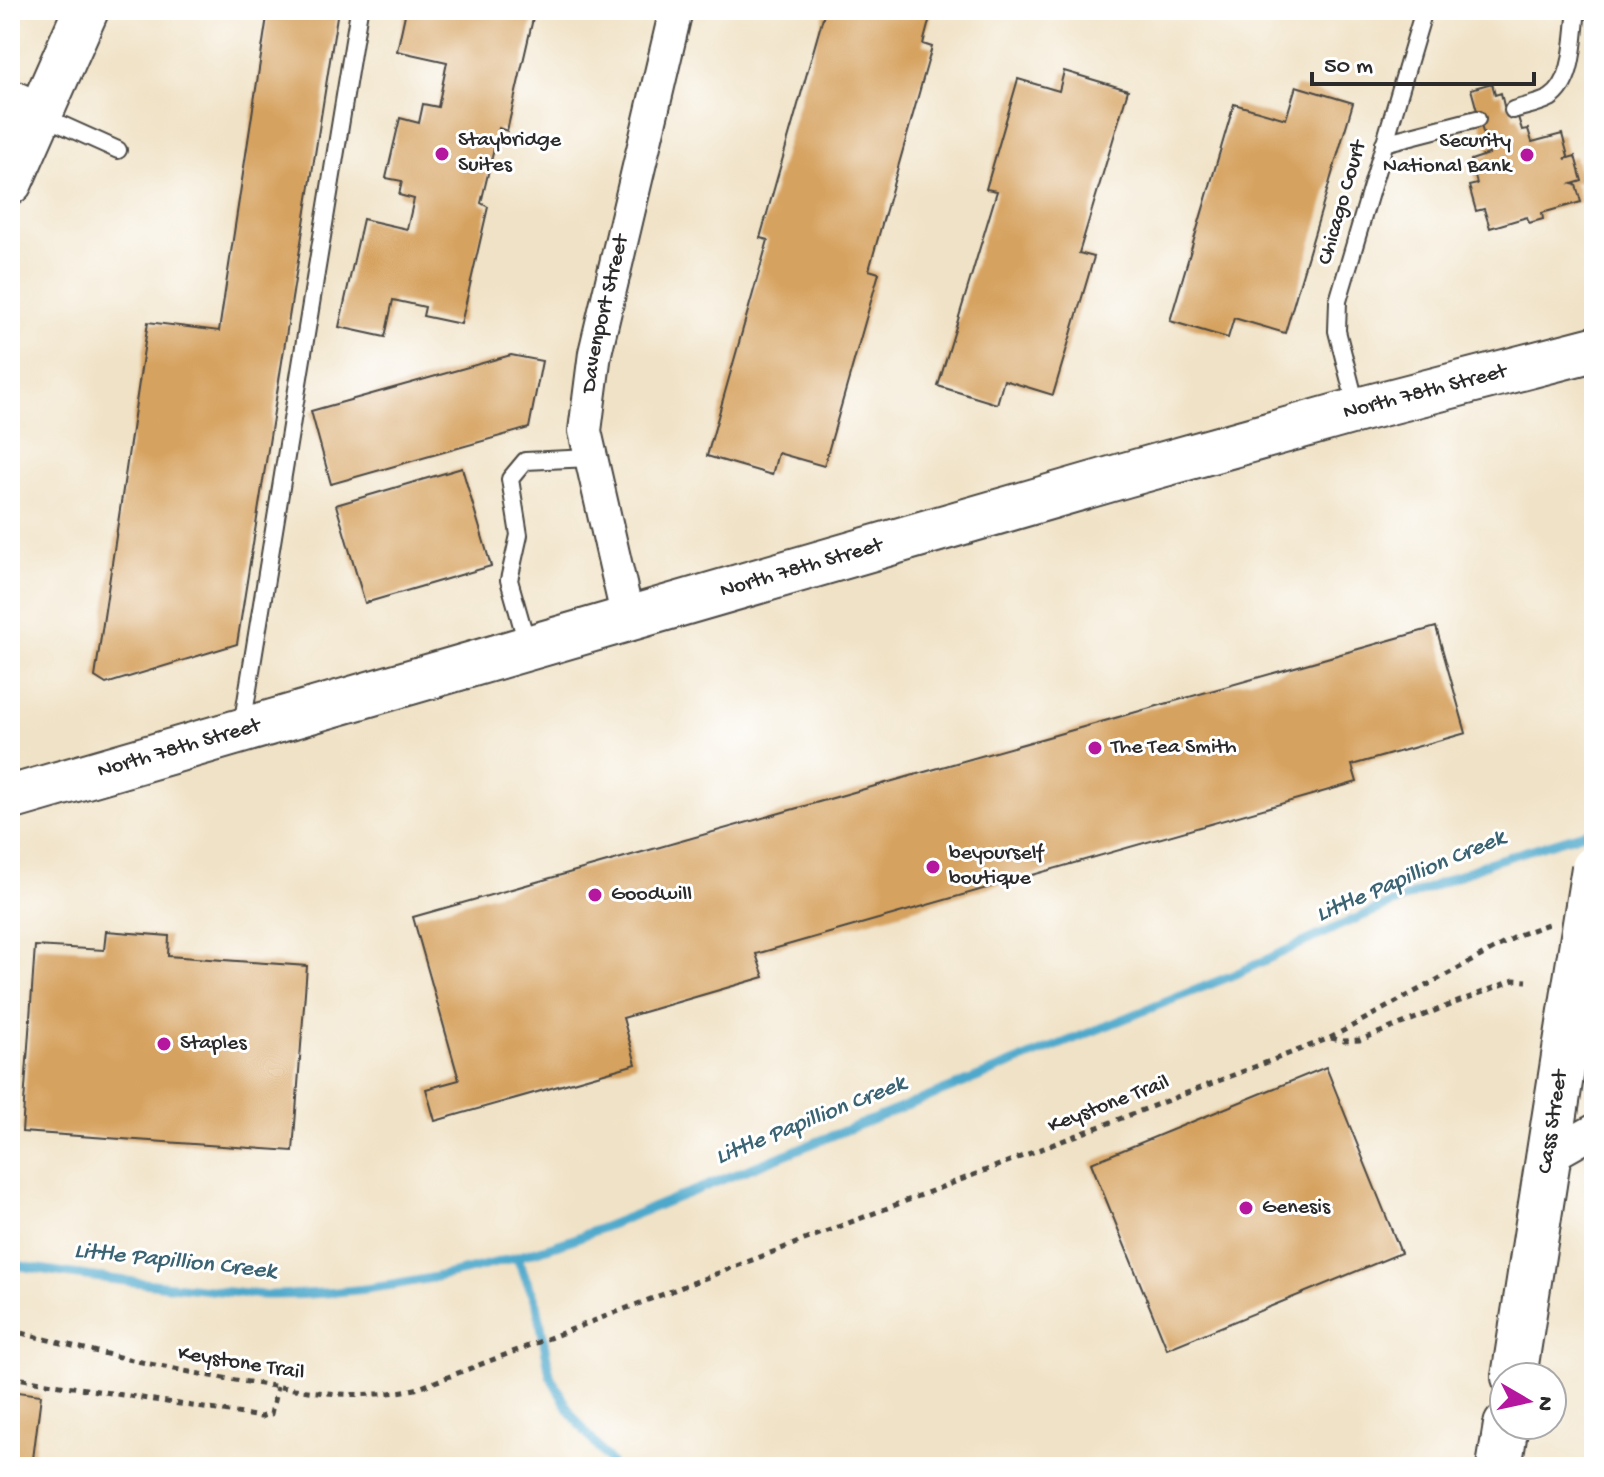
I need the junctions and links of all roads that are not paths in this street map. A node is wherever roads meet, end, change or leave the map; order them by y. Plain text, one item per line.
1 (86, 10) edge
2 (359, 10) edge
3 (676, 10) edge
4 (1424, 10) edge
5 (1577, 10) edge
6 (24, 108) edge
7 (1513, 110) dead end
8 (1477, 119) dead end
9 (1384, 143) junction
10 (118, 150) dead end
11 (10, 182) edge
12 (1594, 349) edge
13 (1358, 410) junction
14 (591, 458) junction
15 (628, 619) junction
16 (528, 648) junction
17 (241, 732) junction
18 (10, 798) edge
19 (1594, 868) edge
20 (1594, 1131) edge
21 (1548, 1157) junction
22 (1516, 1361) edge
23 (1503, 1441) edge
24 (1499, 1467) edge

1 - 6 main road
2 - 17 lane
3 - 14 street, Davenport Street
4 - 9 lane, Chicago Court
5 - 7 lane
6 - 10 lane
6 - 11 main road
8 - 9 lane
9 - 13 lane, Chicago Court
12 - 13 main road, North 78th Street
13 - 15 main road, North 78th Street
14 - 15 street, Davenport Street
14 - 16 lane
15 - 16 main road, North 78th Street
16 - 17 main road, North 78th Street
17 - 18 main road, North 78th Street
19 - 21 main road, Cass Street, bridge
20 - 21 street
21 - 22 main road, Cass Street
23 - 24 main road

